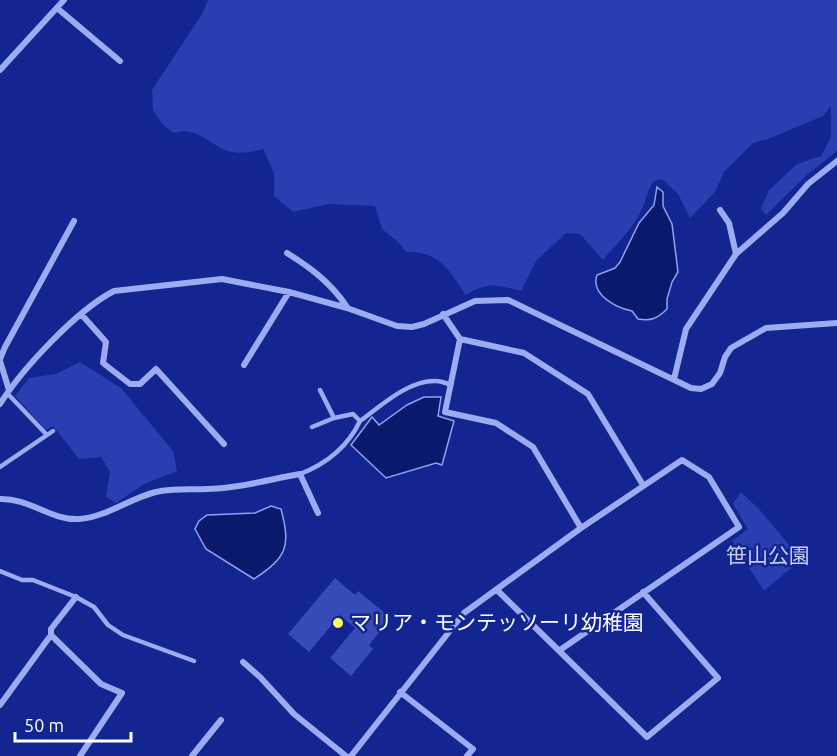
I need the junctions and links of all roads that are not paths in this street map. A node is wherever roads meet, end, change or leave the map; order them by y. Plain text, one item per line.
1 (64, 0) edge
2 (57, 8) junction
3 (120, 61) dead end
4 (0, 70) edge
5 (837, 161) edge
6 (720, 210) dead end
7 (75, 221) dead end
8 (287, 253) dead end
9 (736, 254) junction
10 (289, 292) junction
11 (347, 308) junction
12 (81, 314) junction
13 (443, 314) junction
14 (837, 323) edge
15 (460, 339) junction
16 (0, 360) edge
17 (244, 365) dead end
18 (674, 379) junction
19 (451, 384) junction
20 (320, 390) dead end
21 (8, 392) junction
22 (0, 404) edge
23 (334, 418) junction
24 (360, 421) junction
25 (312, 427) dead end
26 (53, 431) dead end
27 (47, 435) junction
28 (224, 444) dead end
29 (0, 467) edge
30 (300, 474) junction
31 (643, 485) junction
32 (0, 500) edge
33 (318, 513) dead end
34 (581, 528) junction
35 (0, 572) edge
36 (497, 590) junction
37 (643, 592) junction
38 (76, 597) junction
39 (51, 635) junction
40 (560, 650) junction
41 (194, 661) dead end
42 (243, 662) dead end
43 (400, 692) junction
44 (0, 705) edge
45 (221, 720) dead end
46 (80, 756) edge
47 (192, 756) edge
48 (346, 756) edge
49 (351, 756) edge
50 (467, 756) edge

1 - 2 street
2 - 3 street
2 - 4 street
5 - 9 street
6 - 9 street
7 - 16 street
8 - 11 street
9 - 18 street
10 - 11 street
10 - 12 street
10 - 17 street
11 - 13 street
12 - 21 street
12 - 28 street
13 - 15 street
13 - 18 street
14 - 18 street
15 - 19 street
15 - 31 street
16 - 21 street
19 - 24 lane
19 - 34 street
20 - 23 lane
21 - 22 street
21 - 27 lane
23 - 24 lane
23 - 25 lane
24 - 30 lane
26 - 27 lane
27 - 29 lane
30 - 32 street
30 - 33 street
31 - 34 street
31 - 37 street
34 - 36 street
35 - 38 lane
36 - 40 street
36 - 43 street
37 - 40 street
37 - 40 street
38 - 39 street
38 - 41 lane
39 - 44 street
39 - 46 street
42 - 48 street
43 - 49 street
43 - 50 street
45 - 47 street

